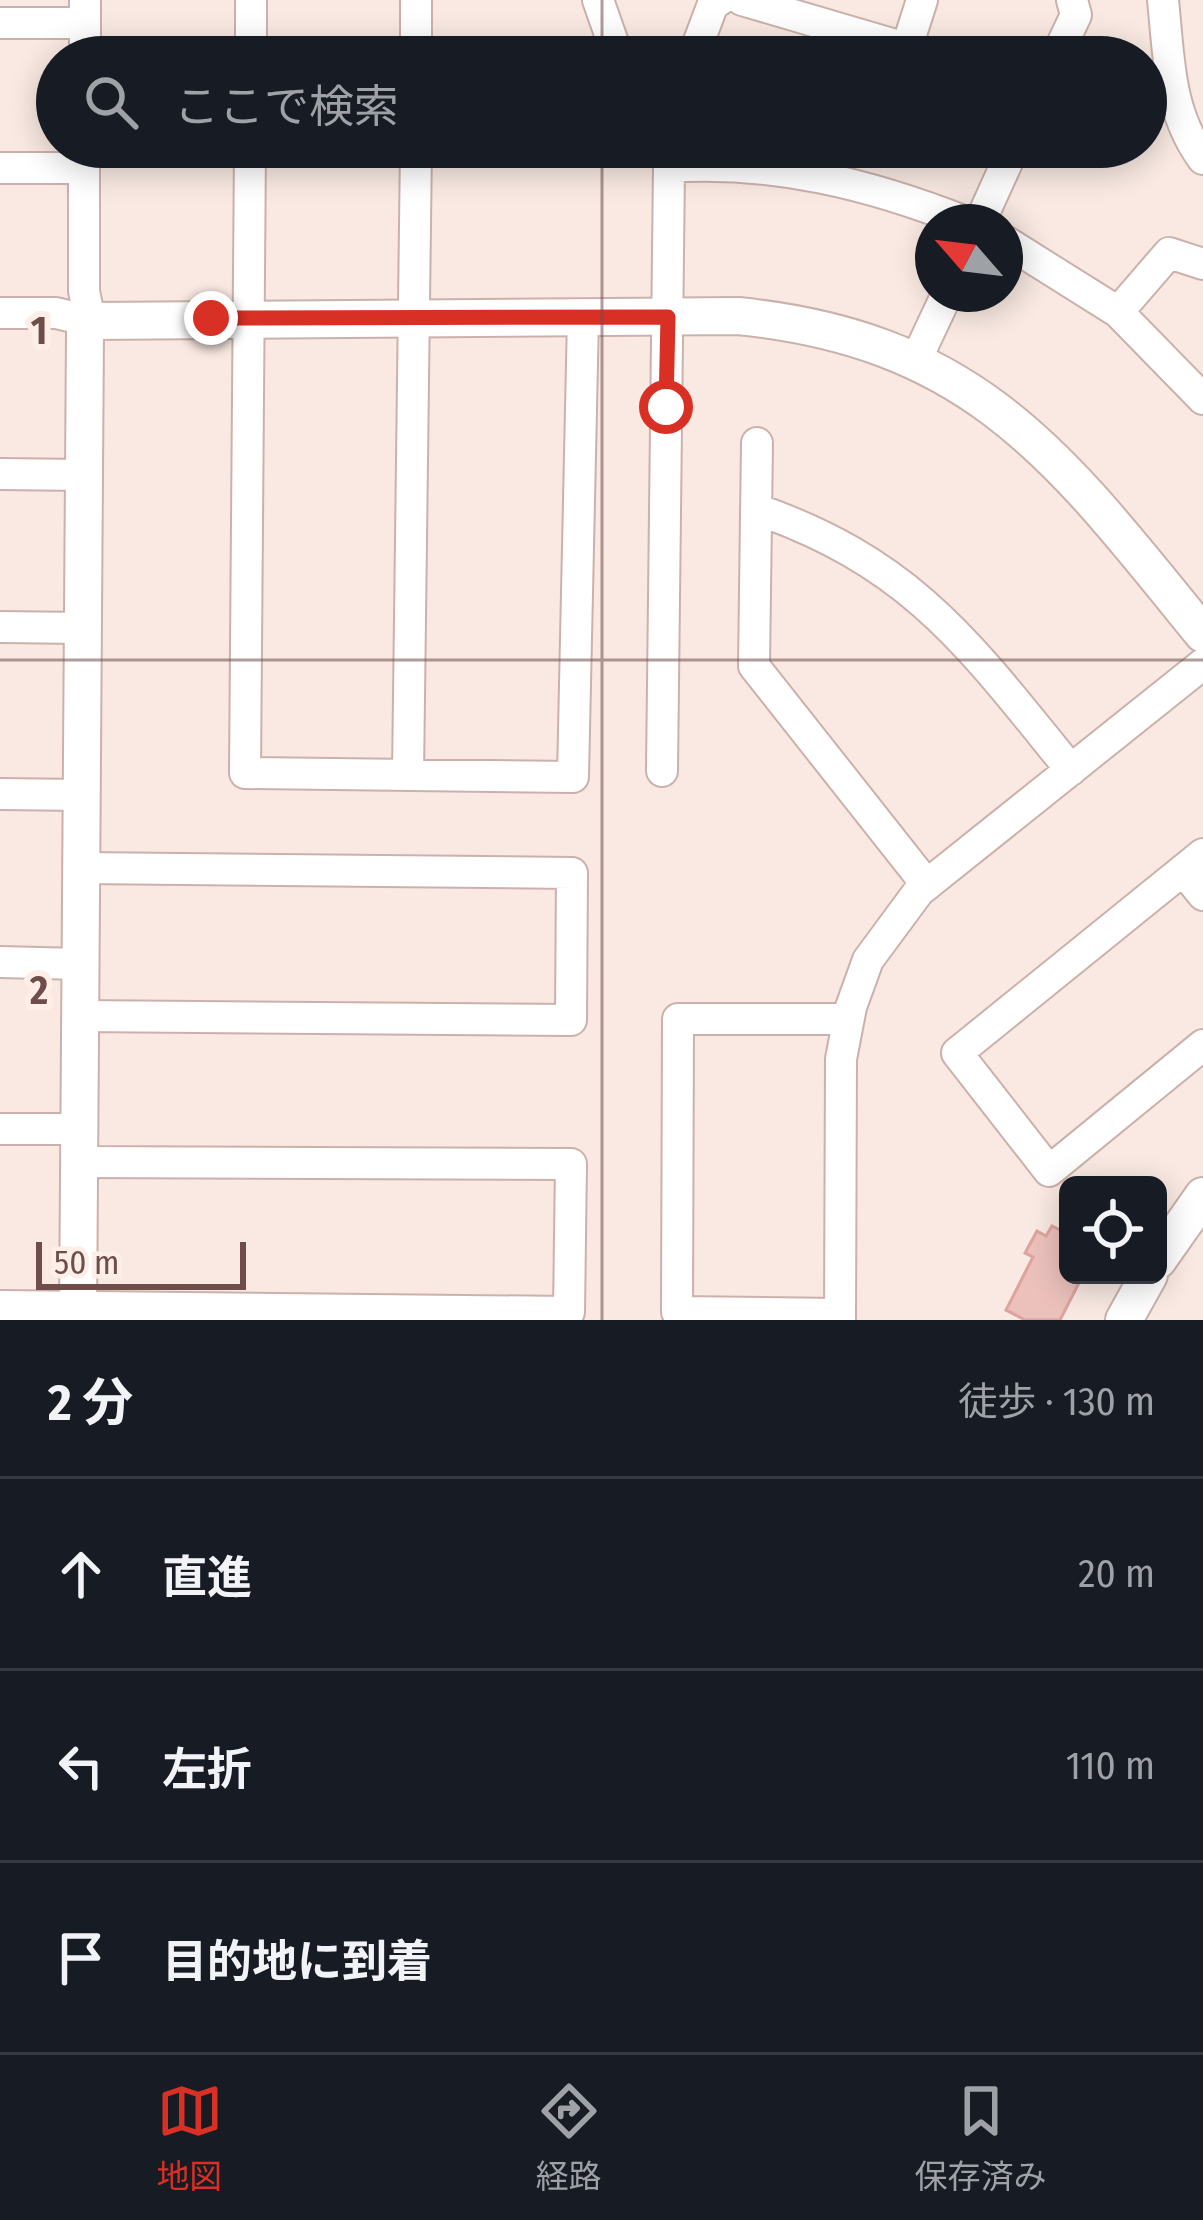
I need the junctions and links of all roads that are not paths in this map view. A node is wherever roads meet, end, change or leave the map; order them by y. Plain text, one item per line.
1 (251, 0) edge
2 (416, 0) edge
3 (598, 0) edge
4 (720, 0) edge
5 (922, 0) edge
6 (1072, 0) edge
7 (1163, 0) edge
8 (761, 2) edge
9 (85, 12) edge
10 (0, 23) edge
11 (251, 36) edge
12 (416, 36) edge
13 (611, 36) edge
14 (701, 36) edge
15 (870, 36) edge
16 (922, 36) edge
17 (1066, 36) edge
18 (1167, 36) edge
19 (1167, 41) edge
20 (1203, 159) edge
21 (36, 164) edge
22 (0, 168) edge
23 (84, 168) edge
24 (250, 168) edge
25 (416, 168) edge
26 (669, 168) edge
27 (761, 168) edge
28 (1004, 168) edge
29 (915, 204) edge
30 (988, 204) edge
31 (1023, 252) edge
32 (1203, 264) edge
33 (939, 312) edge
34 (1118, 312) junction
35 (0, 313) edge
36 (416, 316) junction
37 (583, 317) junction
38 (668, 317) junction
39 (248, 318) junction
40 (90, 321) junction
41 (916, 360) junction
42 (1203, 400) edge
43 (757, 443) dead end
44 (0, 474) edge
45 (84, 475) junction
46 (756, 509) junction
47 (0, 627) edge
48 (83, 628) junction
49 (1203, 634) edge
50 (1203, 664) edge
51 (1071, 770) junction
52 (662, 771) dead end
53 (408, 775) junction
54 (0, 794) edge
55 (82, 795) junction
56 (1193, 862) edge
57 (81, 868) junction
58 (927, 885) junction
59 (1203, 895) edge
60 (0, 962) edge
61 (81, 964) junction
62 (80, 1016) junction
63 (848, 1019) junction
64 (1203, 1046) edge
65 (0, 1129) edge
66 (79, 1145) junction
67 (1203, 1196) edge
68 (1167, 1247) edge
69 (1144, 1284) edge
70 (0, 1306) edge
71 (78, 1313) edge
72 (840, 1317) edge
73 (1124, 1320) edge

1 - 11 street
2 - 12 street
3 - 13 street
4 - 14 street
5 - 16 street
6 - 17 street
7 - 18 street
8 - 15 street
9 - 10 street
19 - 20 street
21 - 22 street
23 - 40 street
24 - 39 street
25 - 36 street
26 - 38 street
27 - 29 street
28 - 30 street
31 - 34 street
32 - 34 street
33 - 41 street
34 - 42 street
35 - 40 street
36 - 37 street
36 - 39 street
36 - 53 street
37 - 38 street
37 - 53 street
38 - 41 street
38 - 52 street
39 - 40 street
39 - 53 street
40 - 45 street
41 - 49 street
43 - 46 street
44 - 45 street
45 - 48 street
46 - 51 street
46 - 58 street
47 - 48 street
48 - 55 street
50 - 51 street
51 - 58 street
54 - 55 street
55 - 57 street
56 - 59 street
56 - 64 street
57 - 61 street
57 - 62 street
58 - 63 street
60 - 61 street
61 - 62 street
62 - 66 street
63 - 72 street
63 - 72 street
65 - 66 street
66 - 71 street
66 - 71 street
67 - 68 street
69 - 73 street
70 - 71 street

